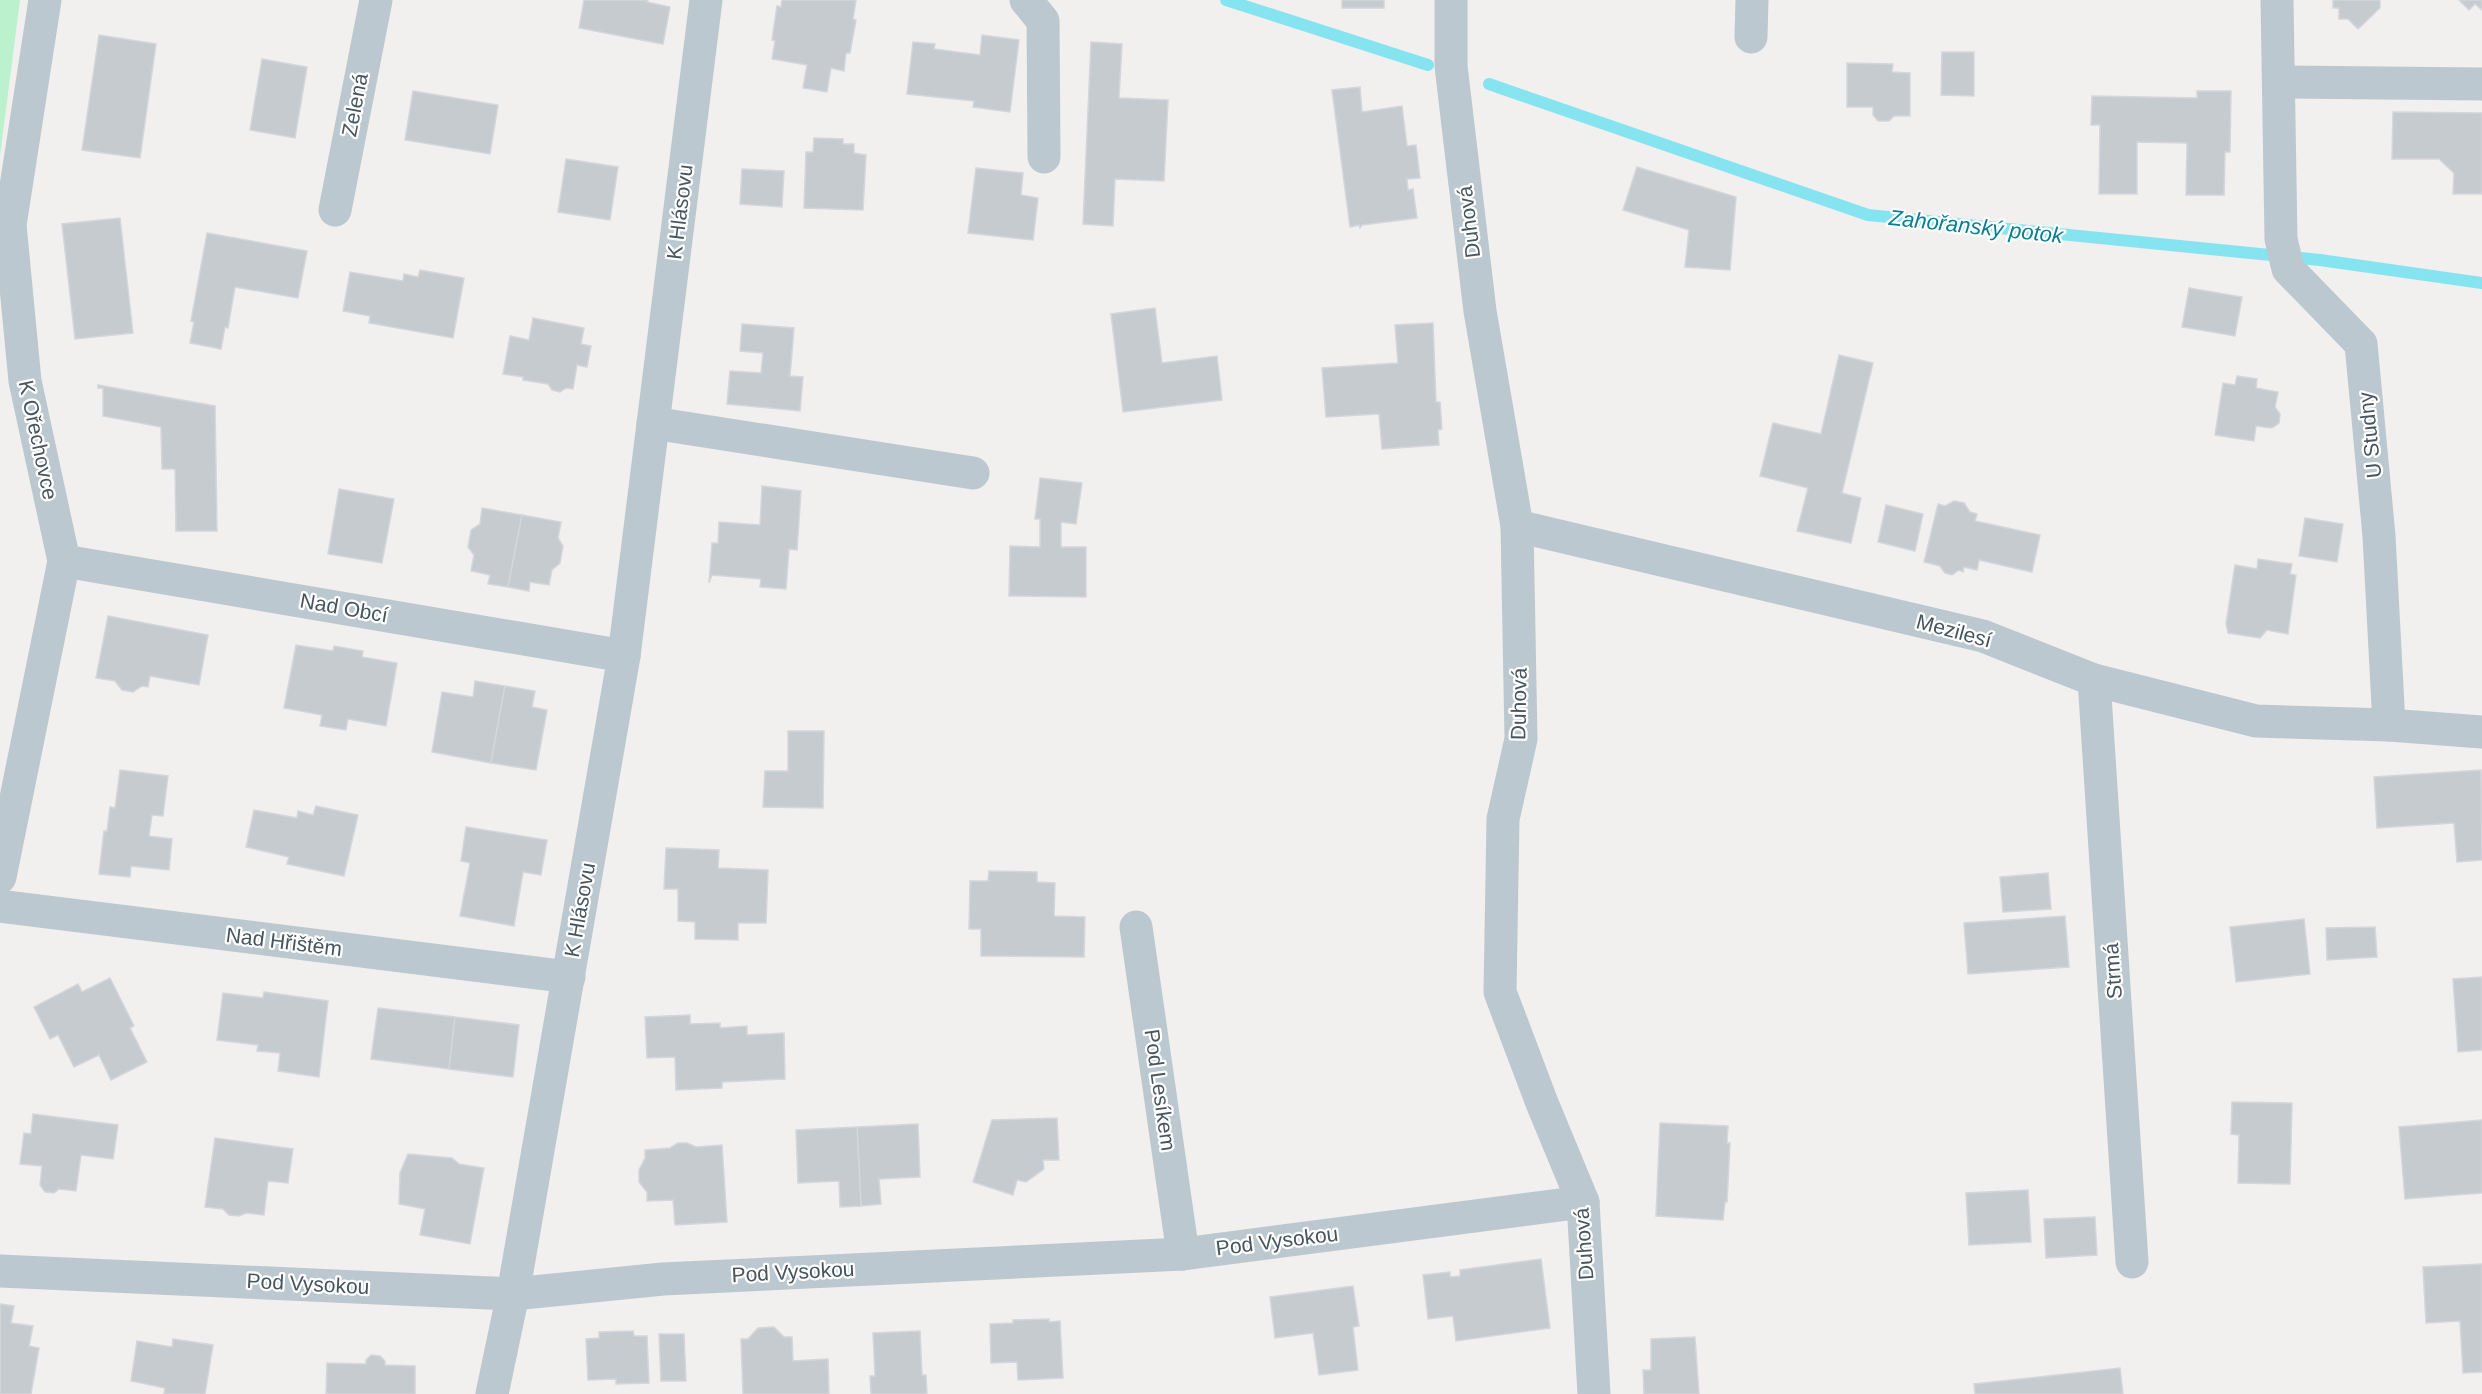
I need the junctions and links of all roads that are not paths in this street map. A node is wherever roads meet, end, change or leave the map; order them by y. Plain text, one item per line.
1 (45, 0) edge
2 (376, 0) edge
3 (706, 0) edge
4 (1026, 0) edge
5 (1451, 0) edge
6 (1752, 0) edge
7 (2277, 0) edge
8 (1752, 37) dead end
9 (2278, 82) junction
10 (2482, 84) edge
11 (1044, 157) dead end
12 (335, 210) dead end
13 (653, 423) junction
14 (973, 473) dead end
15 (1517, 526) junction
16 (64, 561) junction
17 (624, 656) junction
18 (2094, 680) junction
19 (2389, 725) junction
20 (2482, 732) edge
21 (0, 877) edge
22 (0, 906) edge
23 (1136, 927) dead end
24 (569, 977) junction
25 (1583, 1202) junction
26 (1183, 1254) junction
27 (2132, 1262) dead end
28 (0, 1271) edge
29 (513, 1293) junction
30 (492, 1394) edge
31 (1594, 1394) edge

1 - 16 street, K Ořechovce
2 - 12 street, Zelená
3 - 13 street, K Hlásovu
4 - 11 street
5 - 15 street, Duhová
6 - 8 street
7 - 9 street, U Studny
9 - 10 street
9 - 19 street, U Studny
13 - 14 street
13 - 17 street, K Hlásovu
15 - 18 street, Mezilesí
15 - 25 street, Duhová
16 - 17 street, Nad Obcí
16 - 21 street, K Ořechovce
17 - 24 street, K Hlásovu
18 - 19 street, Mezilesí
18 - 27 street, Strmá
19 - 20 street
22 - 24 street, Nad Hřištěm
23 - 26 street, Pod Lesíkem
24 - 29 street, K Hlásovu
25 - 26 street, Pod Vysokou
25 - 31 street, Duhová
26 - 29 street, Pod Vysokou
28 - 29 street, Pod Vysokou
29 - 30 street, K Hlásovu

